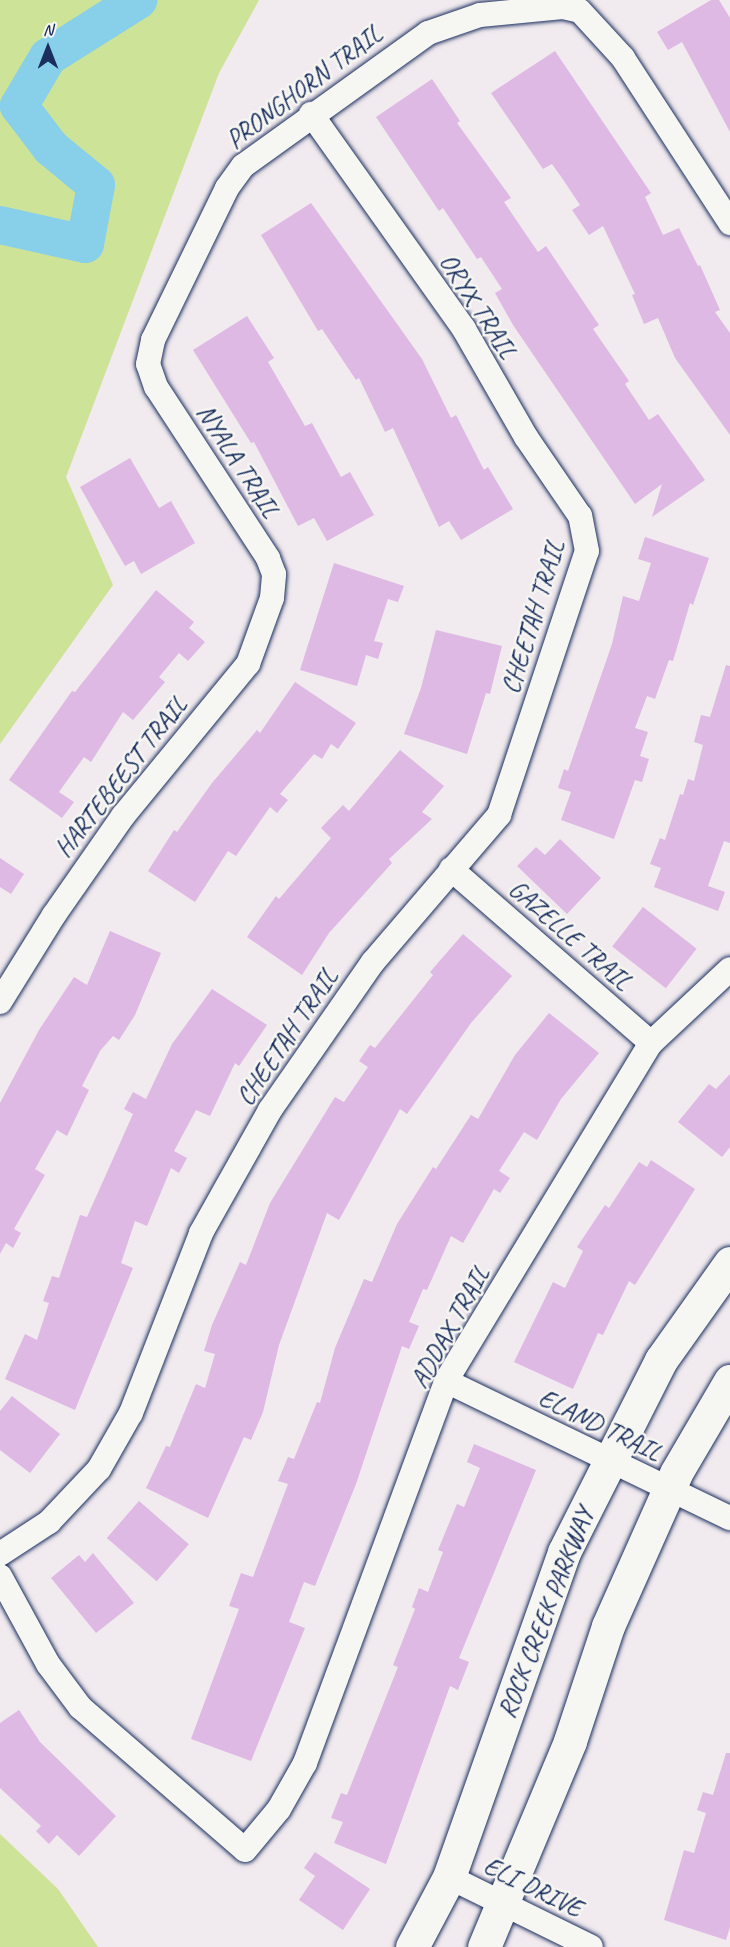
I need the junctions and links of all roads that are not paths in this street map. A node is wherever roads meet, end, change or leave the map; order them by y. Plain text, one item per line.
1 (311, 114) junction
2 (730, 223) edge
3 (149, 370) joint
4 (587, 534) joint
5 (275, 583) joint
6 (452, 869) junction
7 (730, 969) edge
8 (0, 1002) edge
9 (651, 1043) junction
10 (730, 1263) edge
11 (446, 1381) junction
12 (730, 1381) edge
13 (609, 1461) junction
14 (669, 1490) junction
15 (730, 1518) edge
16 (0, 1554) edge
17 (0, 1576) edge
18 (449, 1877) junction
19 (501, 1904) junction
20 (412, 1947) edge
21 (484, 1947) edge
22 (591, 1947) edge

1 - 2 street, PRONGHORN TRAIL
1 - 3 street, PRONGHORN TRAIL
1 - 4 street, ORYX TRAIL
3 - 5 street, NYALA TRAIL
4 - 6 street, CHEETAH TRAIL
5 - 8 street, HARTEBEEST TRAIL
6 - 9 street, GAZELLE TRAIL
6 - 16 street, CHEETAH TRAIL
7 - 9 street, ADDAX TRAIL
9 - 11 street, ADDAX TRAIL
10 - 13 street, ROCK CREEK PARKWAY
11 - 13 street, ELAND TRAIL
11 - 17 street, ADDAX TRAIL
12 - 14 street
13 - 14 street, ELAND TRAIL
13 - 18 street, ROCK CREEK PARKWAY
14 - 15 street, ELAND TRAIL
14 - 19 street
18 - 19 street, ELI DRIVE
18 - 20 street, ROCK CREEK PARKWAY
19 - 21 street
19 - 22 street, ELI DRIVE

